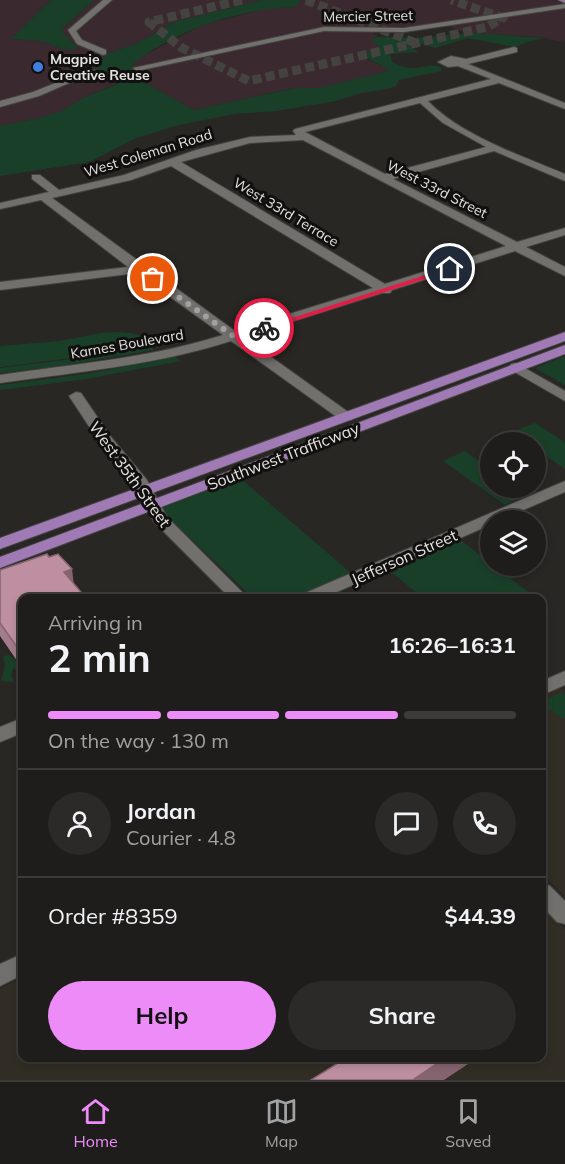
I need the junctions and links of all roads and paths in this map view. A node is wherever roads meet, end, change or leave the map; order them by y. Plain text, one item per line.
1 (108, 0) edge
2 (564, 2) edge
3 (514, 50) dead end
4 (103, 52) dead end
5 (137, 68) dead end
6 (93, 71) dead end
7 (500, 80) junction
8 (0, 98) edge
9 (422, 99) junction
10 (13, 101) junction
11 (0, 104) edge
12 (565, 106) edge
13 (301, 134) junction
14 (496, 147) junction
15 (171, 161) junction
16 (36, 177) dead end
17 (384, 178) junction
18 (565, 178) edge
19 (58, 194) junction
20 (44, 197) junction
21 (0, 206) edge
22 (565, 231) edge
23 (516, 247) junction
24 (139, 269) junction
25 (565, 272) edge
26 (0, 286) edge
27 (386, 290) junction
28 (565, 336) edge
29 (235, 337) junction
30 (565, 348) edge
31 (516, 367) junction
32 (0, 378) edge
33 (76, 396) dead end
34 (565, 397) edge
35 (346, 417) junction
36 (565, 486) edge
37 (148, 499) junction
38 (0, 544) edge
39 (0, 563) edge
40 (236, 594) edge
41 (318, 594) edge
42 (563, 681) edge
43 (546, 687) edge
44 (18, 727) edge
45 (0, 735) edge
46 (546, 896) edge
47 (565, 915) edge
48 (18, 966) edge
49 (0, 976) edge

1 - 4 street
2 - 5 street, Mercier Street
3 - 7 street
6 - 10 street
7 - 9 street, West Coleman Road
7 - 12 street
8 - 10 street
9 - 13 street, West Coleman Road
9 - 14 street
10 - 11 street
13 - 15 street, West Coleman Road
13 - 17 street, West 33rd Street
14 - 17 street
14 - 18 street
15 - 19 street, West Coleman Road
15 - 27 street, West 33rd Terrace
16 - 19 street
17 - 23 street, West 33rd Street
19 - 20 street, West Coleman Road
20 - 21 street, West Coleman Road
20 - 24 street
22 - 23 street, Karnes Boulevard
23 - 25 street, West 33rd Street
23 - 27 street, Karnes Boulevard
24 - 26 street
24 - 29 street
27 - 29 street, Karnes Boulevard
28 - 35 main road, Southwest Trafficway
29 - 32 street, Karnes Boulevard
29 - 35 street
30 - 31 main road, Southwest Trafficway
31 - 34 street
31 - 37 main road, Southwest Trafficway
33 - 37 street, West 35th Street
35 - 37 main road, Southwest Trafficway
36 - 41 street, Jefferson Street
37 - 38 main road, Southwest Trafficway
37 - 39 main road, Southwest Trafficway
37 - 40 street, West 35th Street
42 - 43 street
44 - 45 street
46 - 47 street
48 - 49 street

